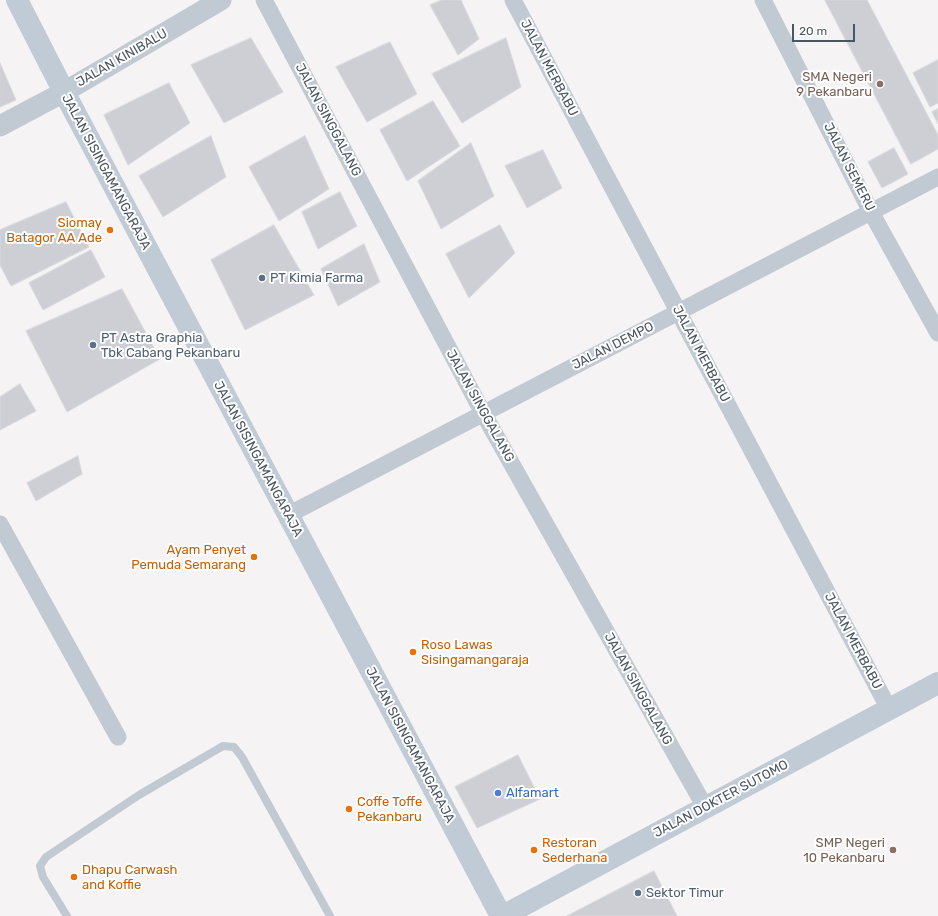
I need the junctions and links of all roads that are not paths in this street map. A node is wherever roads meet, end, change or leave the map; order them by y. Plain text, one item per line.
1 (17, 0) edge
2 (221, 0) edge
3 (264, 0) edge
4 (513, 0) edge
5 (763, 0) edge
6 (64, 92) junction
7 (0, 126) edge
8 (938, 177) edge
9 (871, 212) junction
10 (679, 312) junction
11 (938, 333) edge
12 (483, 413) junction
13 (288, 515) junction
14 (0, 524) edge
15 (938, 683) edge
16 (889, 709) junction
17 (118, 737) dead end
18 (705, 807) junction
19 (67, 916) edge
20 (330, 916) edge
21 (502, 916) edge

1 - 6 main road, JALAN SISINGAMANGARAJA
2 - 6 street, JALAN KINIBALU
3 - 12 street, JALAN SINGGALANG
4 - 10 street, JALAN MERBABU
5 - 9 street, JALAN SEMERU
6 - 7 street, JALAN KINIBALU
6 - 13 main road, JALAN SISINGAMANGARAJA
8 - 9 street, JALAN DEMPO
9 - 10 street, JALAN DEMPO
9 - 11 street, JALAN SEMERU
10 - 12 street, JALAN DEMPO
10 - 16 street, JALAN MERBABU
12 - 13 street, JALAN DEMPO
12 - 18 street, JALAN SINGGALANG
13 - 21 main road, JALAN SISINGAMANGARAJA
14 - 17 street
15 - 16 main road, JALAN DOKTER SUTOMO
16 - 18 main road, JALAN DOKTER SUTOMO
18 - 21 main road, JALAN DOKTER SUTOMO
19 - 20 lane

